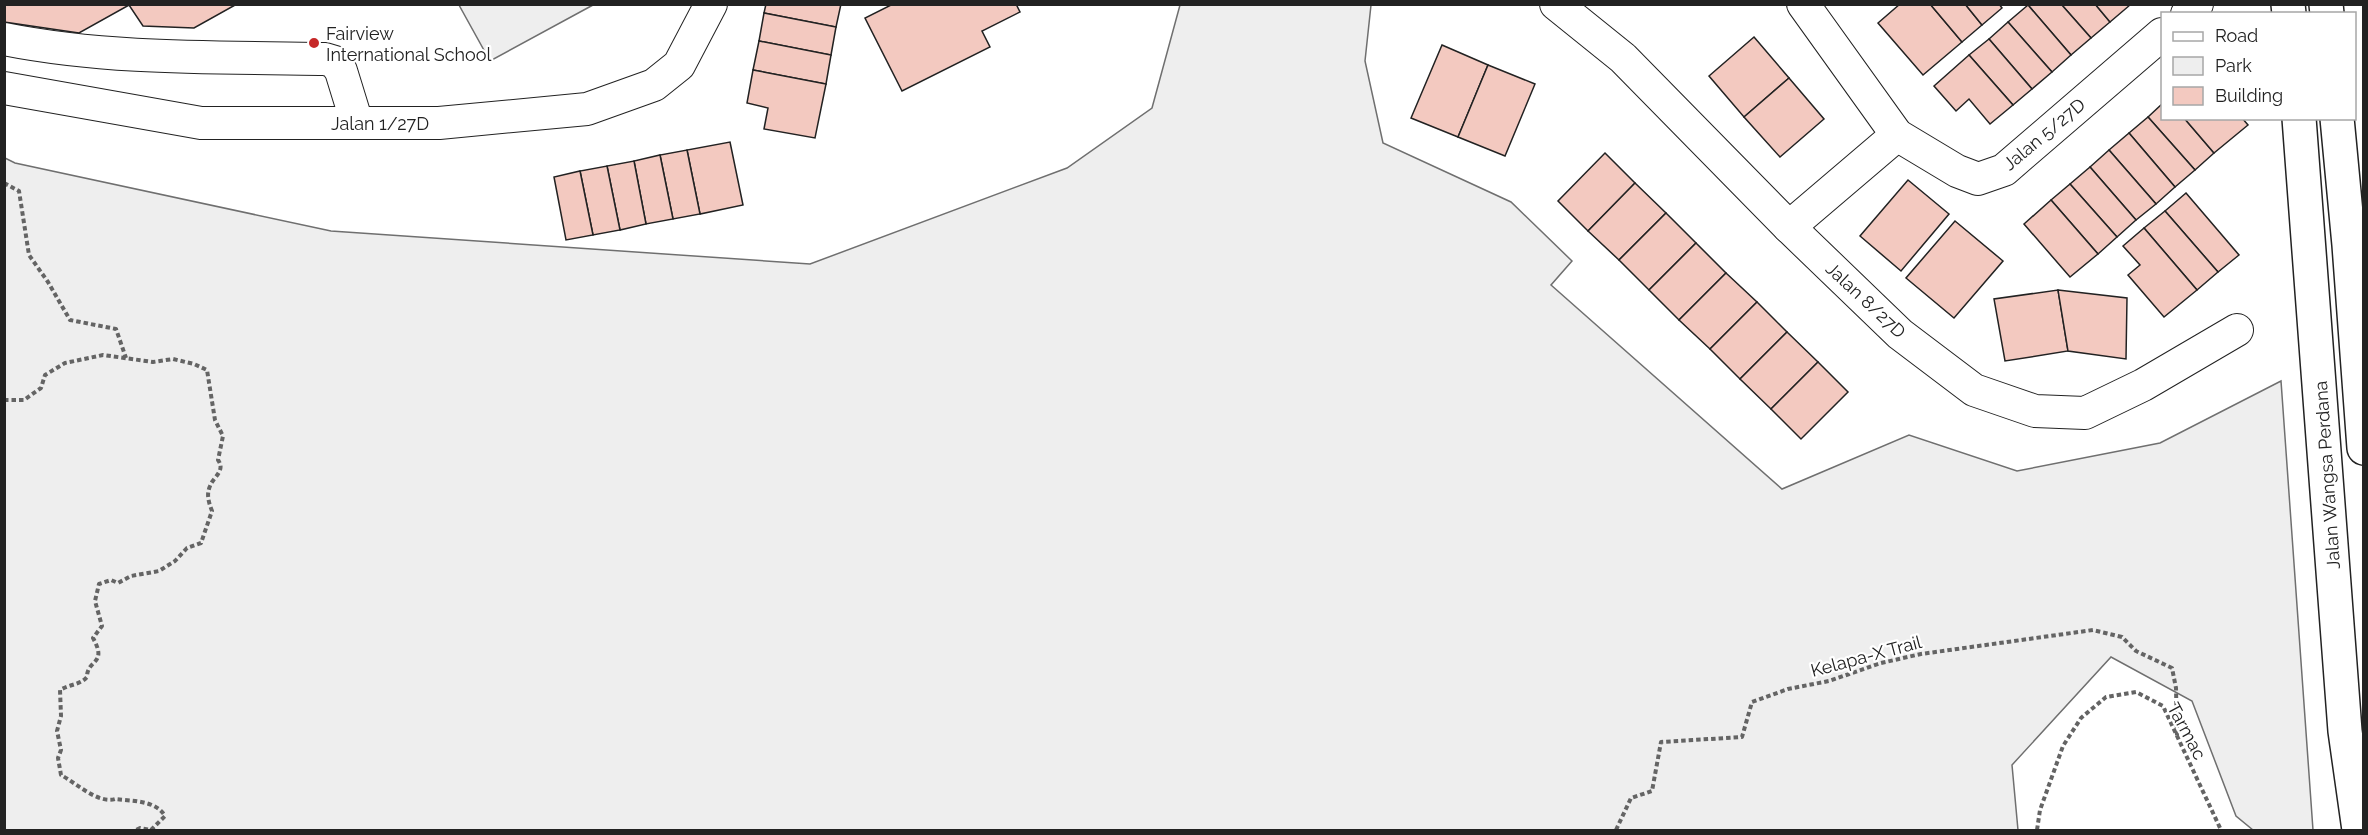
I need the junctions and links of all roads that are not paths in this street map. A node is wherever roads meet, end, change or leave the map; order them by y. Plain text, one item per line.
1 (711, 4) edge
2 (1556, 4) edge
3 (1803, 4) edge
4 (2161, 36) edge
5 (4, 39) edge
6 (4, 88) edge
7 (2299, 120) edge
8 (2337, 120) edge
9 (357, 123) junction
10 (1897, 135) junction
11 (1789, 227) junction
12 (2237, 330) dead end
13 (2364, 448) edge
14 (2360, 831) edge

1 - 9 street, Jalan 1/27D
2 - 11 street, Jalan 8/27D
3 - 10 street, Jalan 5/27D
4 - 10 street, Jalan 5/27D
5 - 9 street
6 - 9 street, Jalan 1/27D
7 - 14 main road, Jalan Wangsa Perdana
8 - 13 main road
10 - 11 street
11 - 12 street, Jalan 8/27D

